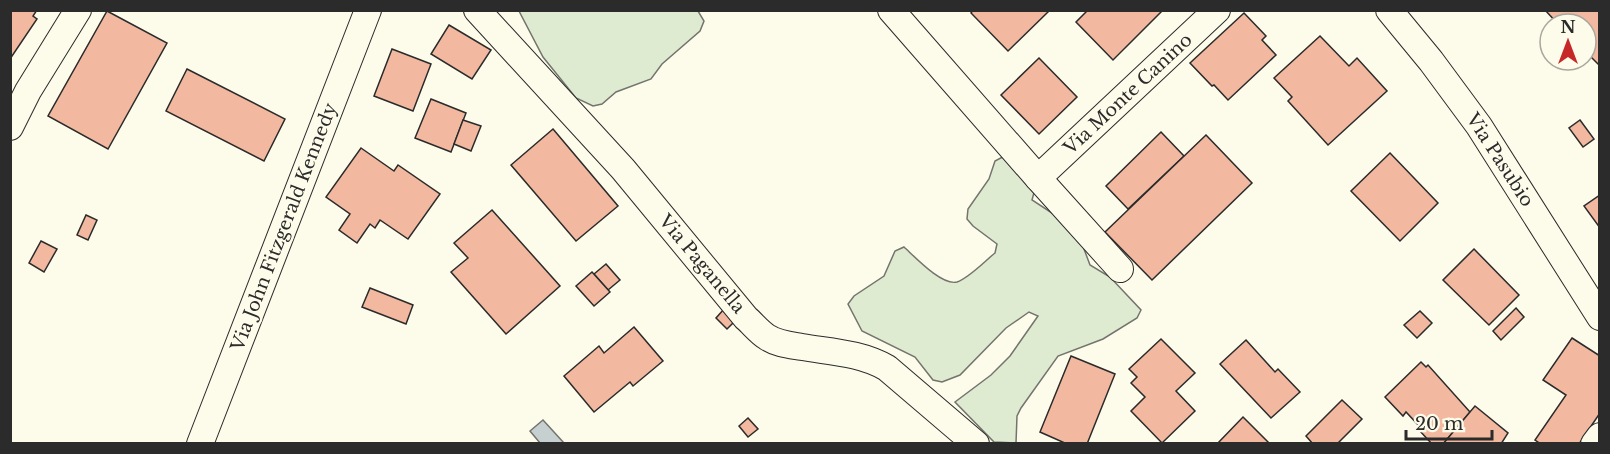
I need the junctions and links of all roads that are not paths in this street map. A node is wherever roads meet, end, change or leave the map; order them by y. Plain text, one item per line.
1 (78, 10) edge
2 (368, 10) edge
3 (477, 10) edge
4 (891, 10) edge
5 (1217, 10) edge
6 (1389, 10) edge
7 (10, 127) edge
8 (1038, 178) junction
9 (1120, 268) dead end
10 (1599, 317) edge
11 (1599, 436) edge
12 (200, 444) edge
13 (976, 444) edge
14 (1594, 444) edge

1 - 7 street
2 - 12 street, Via John Fitzgerald Kennedy
3 - 13 street, Via Paganella
4 - 8 street
5 - 8 street, Via Monte Canino
6 - 10 street, Via Pasubio
8 - 9 street
11 - 14 street

